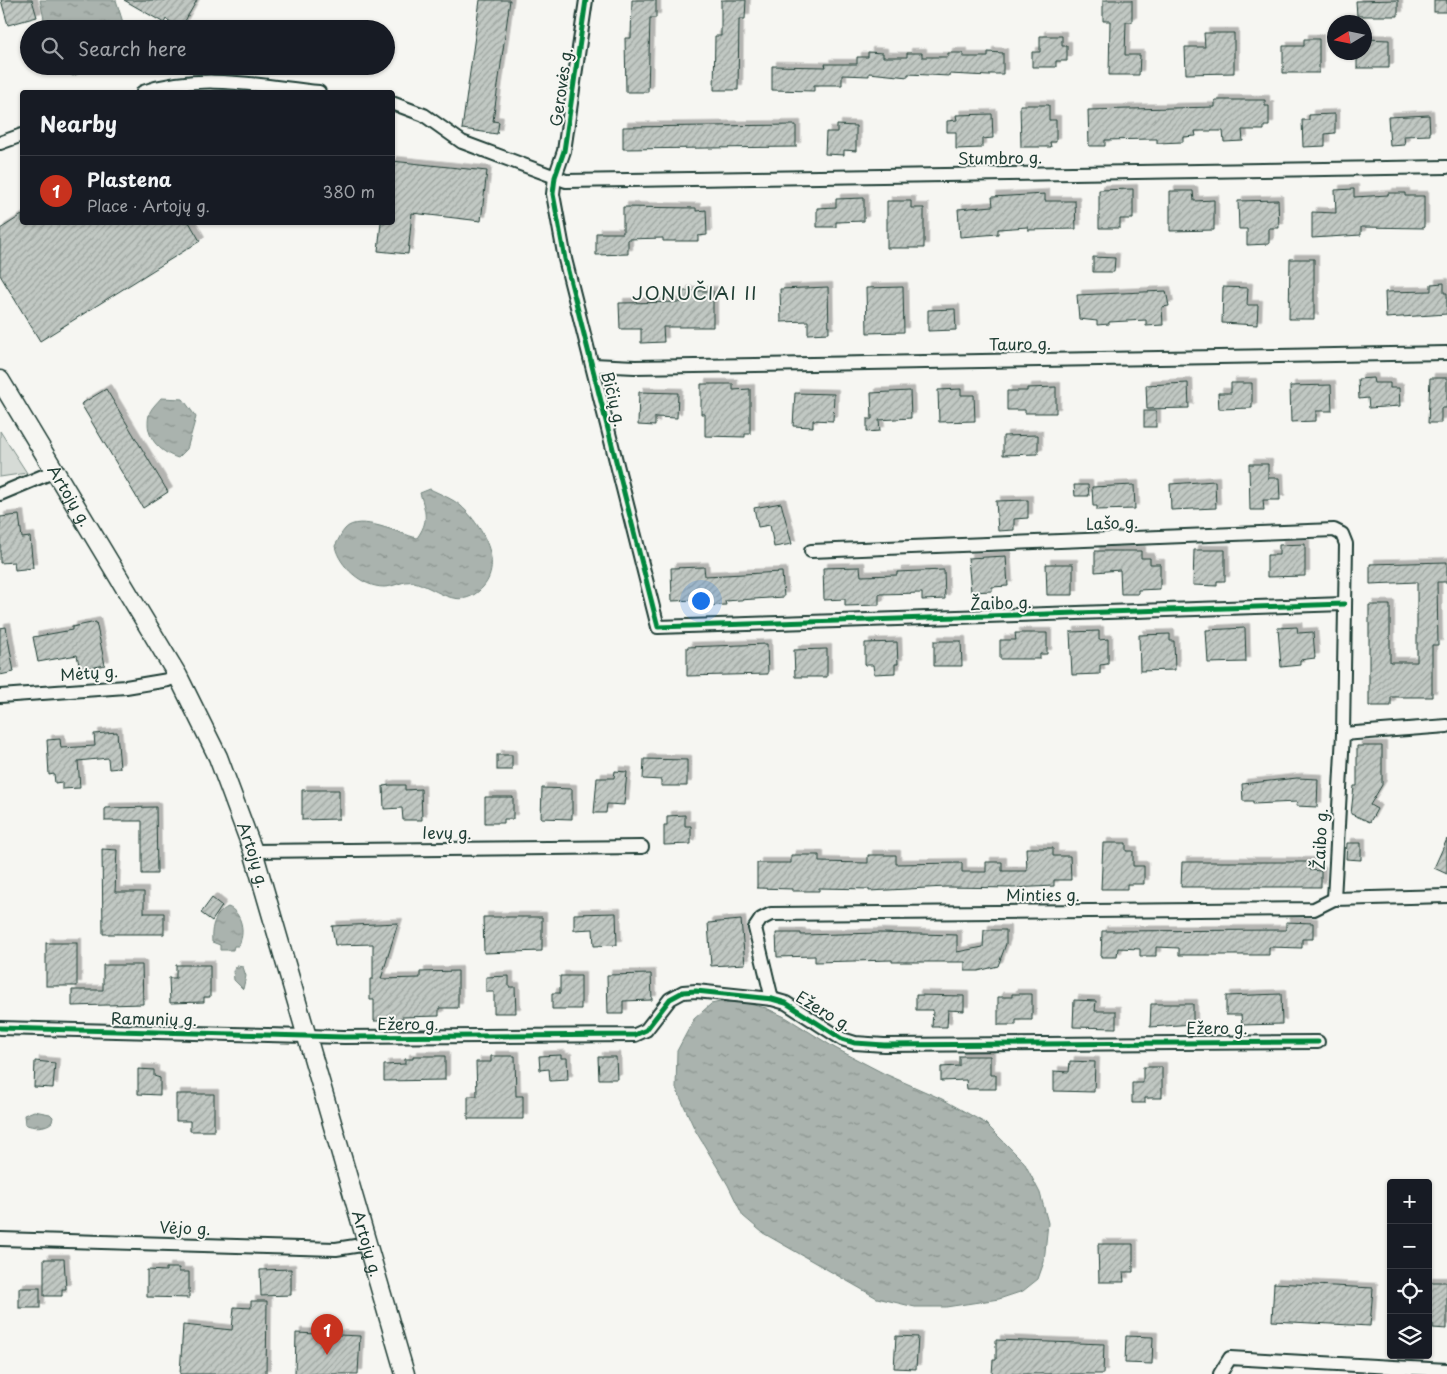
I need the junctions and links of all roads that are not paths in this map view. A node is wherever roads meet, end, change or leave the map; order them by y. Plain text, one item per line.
1 (586, 0) edge
2 (151, 90) edge
3 (300, 90) edge
4 (395, 105) edge
5 (20, 136) edge
6 (0, 143) edge
7 (1447, 167) edge
8 (555, 177) junction
9 (1447, 353) edge
10 (593, 365) junction
11 (0, 380) edge
12 (55, 470) junction
13 (0, 494) edge
14 (811, 551) dead end
15 (1344, 604) junction
16 (658, 627) joint
17 (178, 676) junction
18 (0, 696) edge
19 (1447, 726) edge
20 (1343, 734) junction
21 (642, 847) dead end
22 (253, 850) junction
23 (1447, 896) edge
24 (1334, 899) junction
25 (772, 999) junction
26 (0, 1028) edge
27 (307, 1034) junction
28 (1318, 1042) dead end
29 (0, 1239) edge
30 (368, 1244) junction
31 (1447, 1370) edge
32 (405, 1374) edge
33 (1220, 1374) edge

1 - 8 street, Gerovės g.
2 - 3 street
4 - 8 street
5 - 6 street
7 - 8 street, Stumbro g.
8 - 10 street, Bičių g.
9 - 10 street, Tauro g.
10 - 16 street, Bičių g.
11 - 12 main road, Artojų g.
12 - 13 street
12 - 17 main road, Artojų g.
14 - 15 street, Lašo g.
15 - 16 street, Žaibo g.
15 - 20 street, Žaibo g.
17 - 18 street, Mėtų g.
17 - 22 main road, Artojų g.
19 - 20 street
20 - 24 street, Žaibo g.
21 - 22 street, Ievų g.
22 - 27 main road, Artojų g.
23 - 24 street
24 - 25 street, Minties g.
25 - 27 street, Ežero g.
25 - 28 street, Ežero g.
26 - 27 street, Ramunių g.
27 - 30 main road, Artojų g.
29 - 30 street, Vėjo g.
30 - 32 main road, Artojų g.
31 - 33 street

